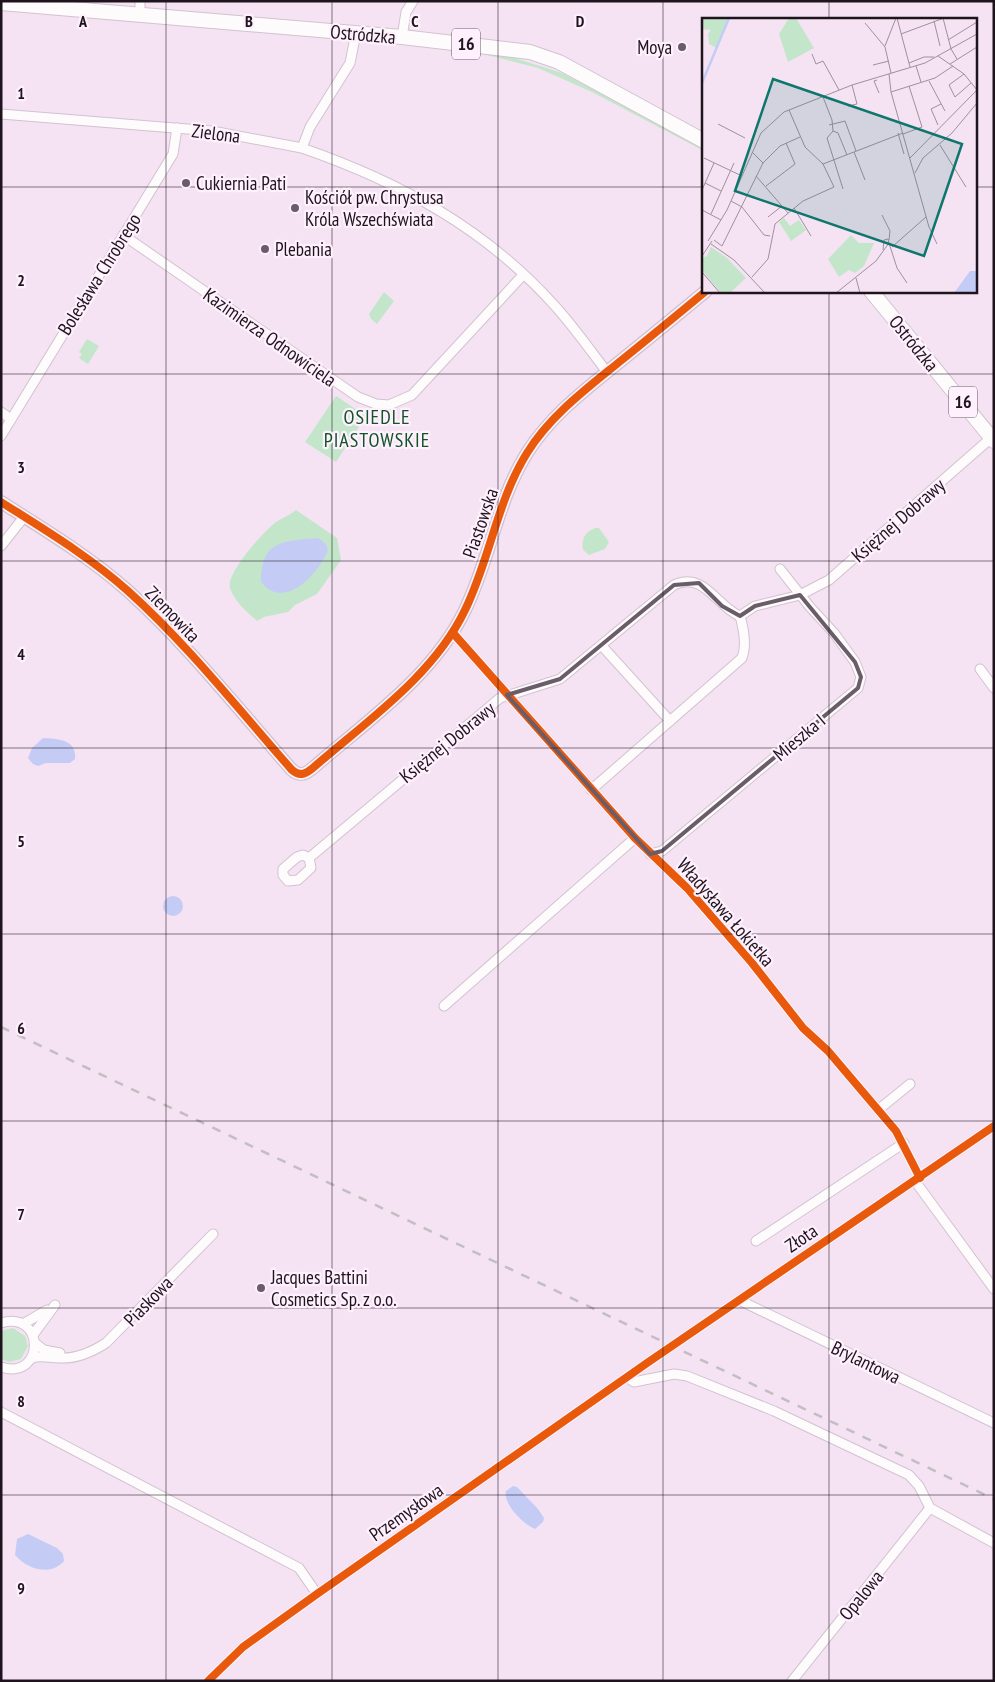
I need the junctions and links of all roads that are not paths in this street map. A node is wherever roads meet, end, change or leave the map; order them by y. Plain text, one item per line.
1 (413, 1) edge
2 (1, 3) edge
3 (140, 8) edge
4 (356, 33) junction
5 (402, 37) junction
6 (1, 114) edge
7 (177, 128) junction
8 (702, 140) edge
9 (302, 148) junction
10 (123, 235) junction
11 (523, 275) junction
12 (705, 292) edge
13 (872, 292) edge
14 (607, 372) junction
15 (1, 412) edge
16 (11, 418) junction
17 (1, 436) edge
18 (992, 439) edge
19 (1, 502) edge
20 (24, 517) junction
21 (1, 546) edge
22 (780, 569) dead end
23 (800, 595) junction
24 (740, 616) junction
25 (452, 633) junction
26 (602, 646) junction
27 (980, 669) dead end
28 (994, 688) edge
29 (507, 695) junction
30 (670, 721) junction
31 (298, 774) joint
32 (591, 790) junction
33 (635, 838) junction
34 (650, 854) junction
35 (309, 858) dead end
36 (444, 1006) dead end
37 (910, 1084) dead end
38 (878, 1110) junction
39 (994, 1126) edge
40 (904, 1143) junction
41 (918, 1180) junction
42 (213, 1234) dead end
43 (756, 1241) dead end
44 (994, 1289) edge
45 (739, 1300) junction
46 (1, 1323) edge
47 (23, 1324) junction
48 (34, 1339) junction
49 (75, 1356) junction
50 (32, 1358) junction
51 (5, 1368) edge
52 (1, 1375) edge
53 (628, 1378) junction
54 (1, 1412) edge
55 (994, 1423) edge
56 (930, 1508) junction
57 (994, 1543) edge
58 (317, 1594) junction
59 (208, 1681) edge
60 (792, 1681) edge

1 - 5 street
2 - 3 main road, Ostródzka / 16
3 - 4 main road, Ostródzka / 16
4 - 5 main road, Ostródzka / 16
4 - 9 street
5 - 8 main road, Ostródzka / 16
6 - 7 street, Zielona
7 - 9 street, Zielona
7 - 10 street, Bolesława Chrobrego
9 - 11 street, Zielona
10 - 11 street, Kazimierza Odnowiciela
10 - 16 street, Bolesława Chrobrego
11 - 14 street, Zielona
12 - 14 street, Piastowska
13 - 18 main road, Ostródzka / 16
14 - 25 street, Piastowska
15 - 16 street
16 - 17 street, Bolesława Chrobrego
18 - 23 street, Księżnej Dobrawy
19 - 20 street, Ziemowita
20 - 21 street
20 - 31 street, Ziemowita
22 - 23 street
23 - 24 street, Księżnej Dobrawy
23 - 34 street, Mieszka I
24 - 26 street, Księżnej Dobrawy
24 - 30 street
25 - 29 street, Władysława Łokietka
25 - 31 street, Piastowska
26 - 29 street, Księżnej Dobrawy
26 - 30 street
27 - 28 street
29 - 32 street, Władysława Łokietka
29 - 35 street, Księżnej Dobrawy
30 - 32 street
32 - 33 street, Władysława Łokietka
33 - 34 street, Władysława Łokietka
33 - 36 street
34 - 38 street, Władysława Łokietka
37 - 38 street
38 - 40 street, Władysława Łokietka
39 - 41 street, Złota
40 - 41 street, Władysława Łokietka
40 - 43 street
41 - 44 street, Władysława Łokietka
41 - 45 street, Złota
42 - 49 street, Piaskowa
45 - 53 street, Złota
45 - 55 street, Brylantowa
46 - 47 street
47 - 48 street, Piaskowa
47 - 48 street
48 - 49 street, Piaskowa
48 - 50 street
49 - 50 street, Piaskowa
50 - 51 street, Piaskowa
51 - 52 street, Piaskowa
53 - 56 street
53 - 58 street, Przemysłowa
54 - 58 street
56 - 57 street
56 - 60 street, Opalowa
58 - 59 street, Przemysłowa

